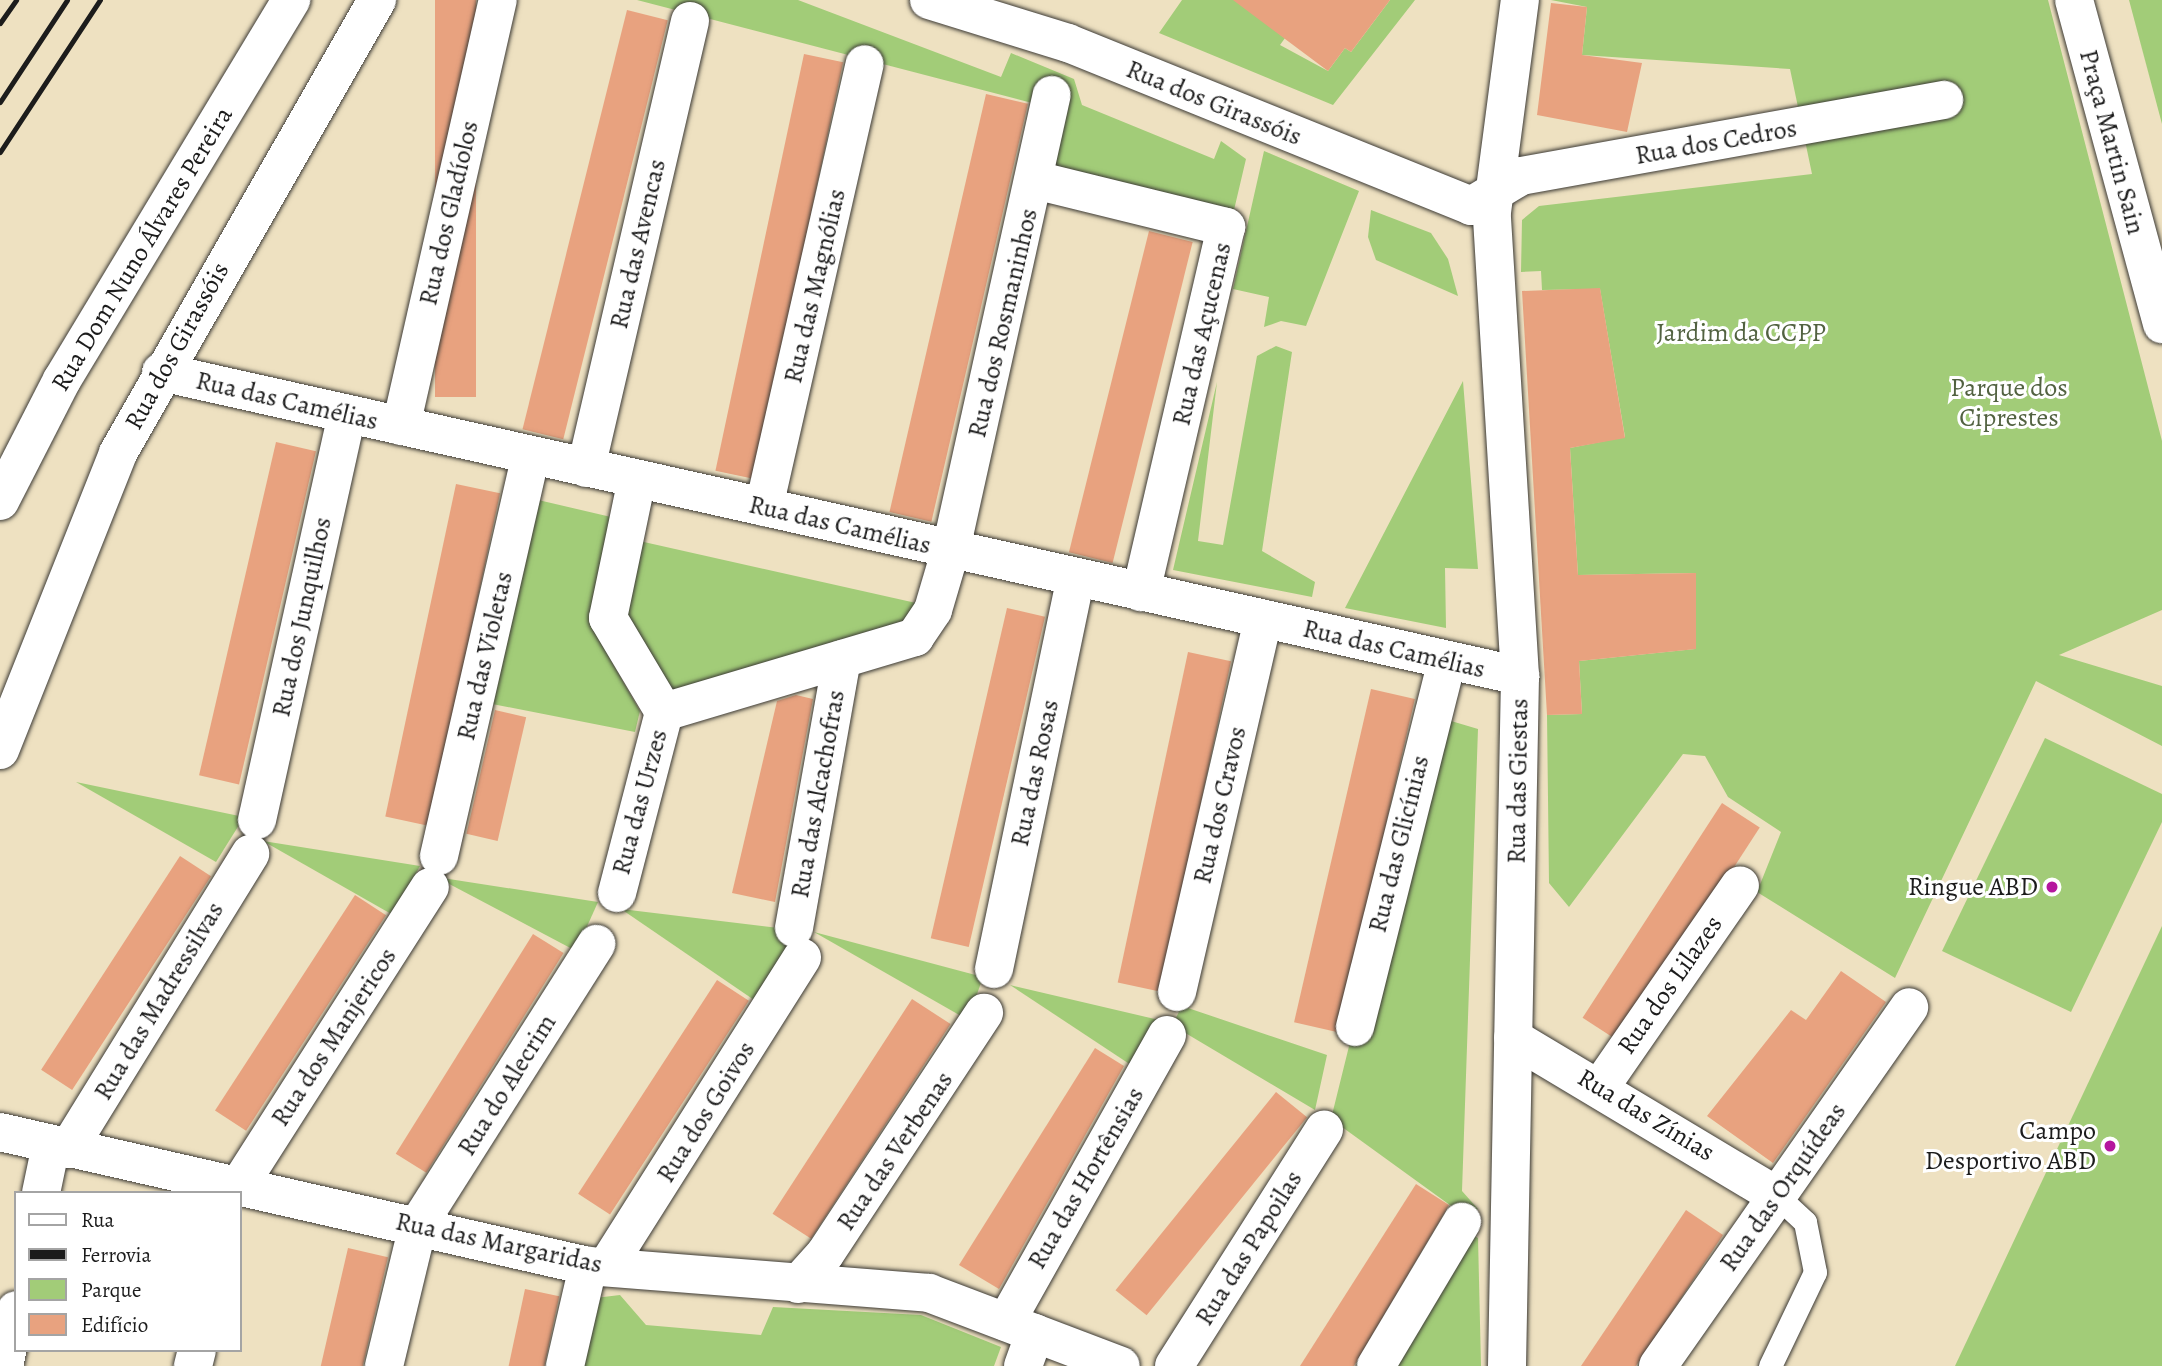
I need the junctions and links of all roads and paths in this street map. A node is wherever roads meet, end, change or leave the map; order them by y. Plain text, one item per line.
1 (291, 0) edge
2 (377, 0) edge
3 (498, 0) edge
4 (929, 0) edge
5 (1520, 0) edge
6 (2074, 0) edge
7 (690, 21) dead end
8 (865, 64) dead end
9 (1052, 95) dead end
10 (1944, 100) dead end
11 (1035, 180) junction
12 (1494, 196) junction
13 (2162, 324) edge
14 (161, 372) junction
15 (347, 414) junction
16 (401, 426) junction
17 (531, 455) junction
18 (586, 468) junction
19 (637, 479) junction
20 (0, 501) edge
21 (764, 508) junction
22 (951, 549) junction
23 (1076, 577) junction
24 (1141, 592) junction
25 (1263, 619) junction
26 (842, 659) junction
27 (1447, 662) junction
28 (1520, 676) junction
29 (664, 712) junction
30 (0, 750) edge
31 (254, 837) joint
32 (435, 871) joint
33 (1740, 885) dead end
34 (617, 893) dead end
35 (798, 942) joint
36 (596, 944) dead end
37 (994, 969) dead end
38 (1177, 992) dead end
39 (1909, 1007) dead end
40 (984, 1013) dead end
41 (1355, 1027) dead end
42 (1167, 1035) dead end
43 (1513, 1038) junction
44 (1601, 1086) junction
45 (1324, 1130) dead end
46 (0, 1132) edge
47 (59, 1147) junction
48 (233, 1188) edge
49 (42, 1191) edge
50 (1777, 1196) junction
51 (1462, 1222) dead end
52 (418, 1226) junction
53 (597, 1266) junction
54 (798, 1284) junction
55 (14, 1319) edge
56 (1021, 1340) edge
57 (4, 1366) edge
58 (384, 1366) edge
59 (565, 1366) edge
60 (1121, 1366) edge
61 (1174, 1366) edge
62 (1376, 1366) edge
63 (1507, 1366) edge
64 (1657, 1366) edge
65 (1770, 1366) edge

1 - 20 street, Rua Dom Nuno Álvares Pereira
2 - 14 street, Rua dos Girassóis
3 - 16 street, Rua dos Gladíolos
4 - 12 street, Rua dos Girassóis
5 - 12 street, Rua das Giestas
6 - 13 street, Praça Martin Sain
7 - 18 street, Rua das Avencas
8 - 21 street, Rua das Magnólias
9 - 11 street, Rua dos Rosmaninhos
10 - 12 street, Rua dos Cedros
11 - 22 street, Rua dos Rosmaninhos
11 - 24 street, Rua das Açucenas
12 - 28 street, Rua das Giestas
14 - 15 street, Rua das Camélias
14 - 30 street, Rua dos Girassóis
15 - 16 street, Rua das Camélias
15 - 31 street, Rua dos Junquilhos
16 - 17 street, Rua das Camélias
17 - 18 street, Rua das Camélias
17 - 32 street, Rua das Violetas
18 - 19 street, Rua das Camélias
19 - 21 street, Rua das Camélias
19 - 29 street
21 - 22 street, Rua das Camélias
22 - 23 street, Rua das Camélias
22 - 26 street, Rua dos Rosmaninhos
23 - 24 street, Rua das Camélias
23 - 37 street, Rua das Rosas
24 - 25 street, Rua das Camélias
25 - 27 street, Rua das Camélias
25 - 38 street, Rua dos Cravos
26 - 29 street, Rua dos Rosmaninhos
26 - 35 street, Rua das Alcachofras
27 - 28 street, Rua das Camélias
27 - 41 street, Rua das Glicínias
28 - 43 street, Rua das Giestas
29 - 34 street, Rua das Urzes
31 - 47 street, Rua das Madressilvas
32 - 48 street, Rua dos Manjericos
33 - 44 street, Rua dos Lilazes
35 - 53 street, Rua dos Goivos
36 - 52 street, Rua do Alecrim
39 - 50 street, Rua das Orquídeas
40 - 54 street, Rua das Verbenas
42 - 56 street, Rua das Hortênsias
43 - 44 street, Rua das Zínias
43 - 63 street, Rua das Giestas
44 - 50 street, Rua das Zínias
45 - 61 street, Rua das Papoilas
46 - 47 street, Rua das Margaridas
47 - 48 street, Rua das Margaridas
47 - 49 street, Rua das Madressilvas
48 - 52 street, Rua das Margaridas
50 - 64 street, Rua das Orquídeas
50 - 65 lane
51 - 62 street
52 - 53 street, Rua das Margaridas
52 - 58 street, Rua do Alecrim
53 - 54 street, Rua das Margaridas
53 - 59 street, Rua dos Goivos
54 - 56 street, Rua das Margaridas
55 - 57 street
56 - 60 street, Rua das Margaridas

